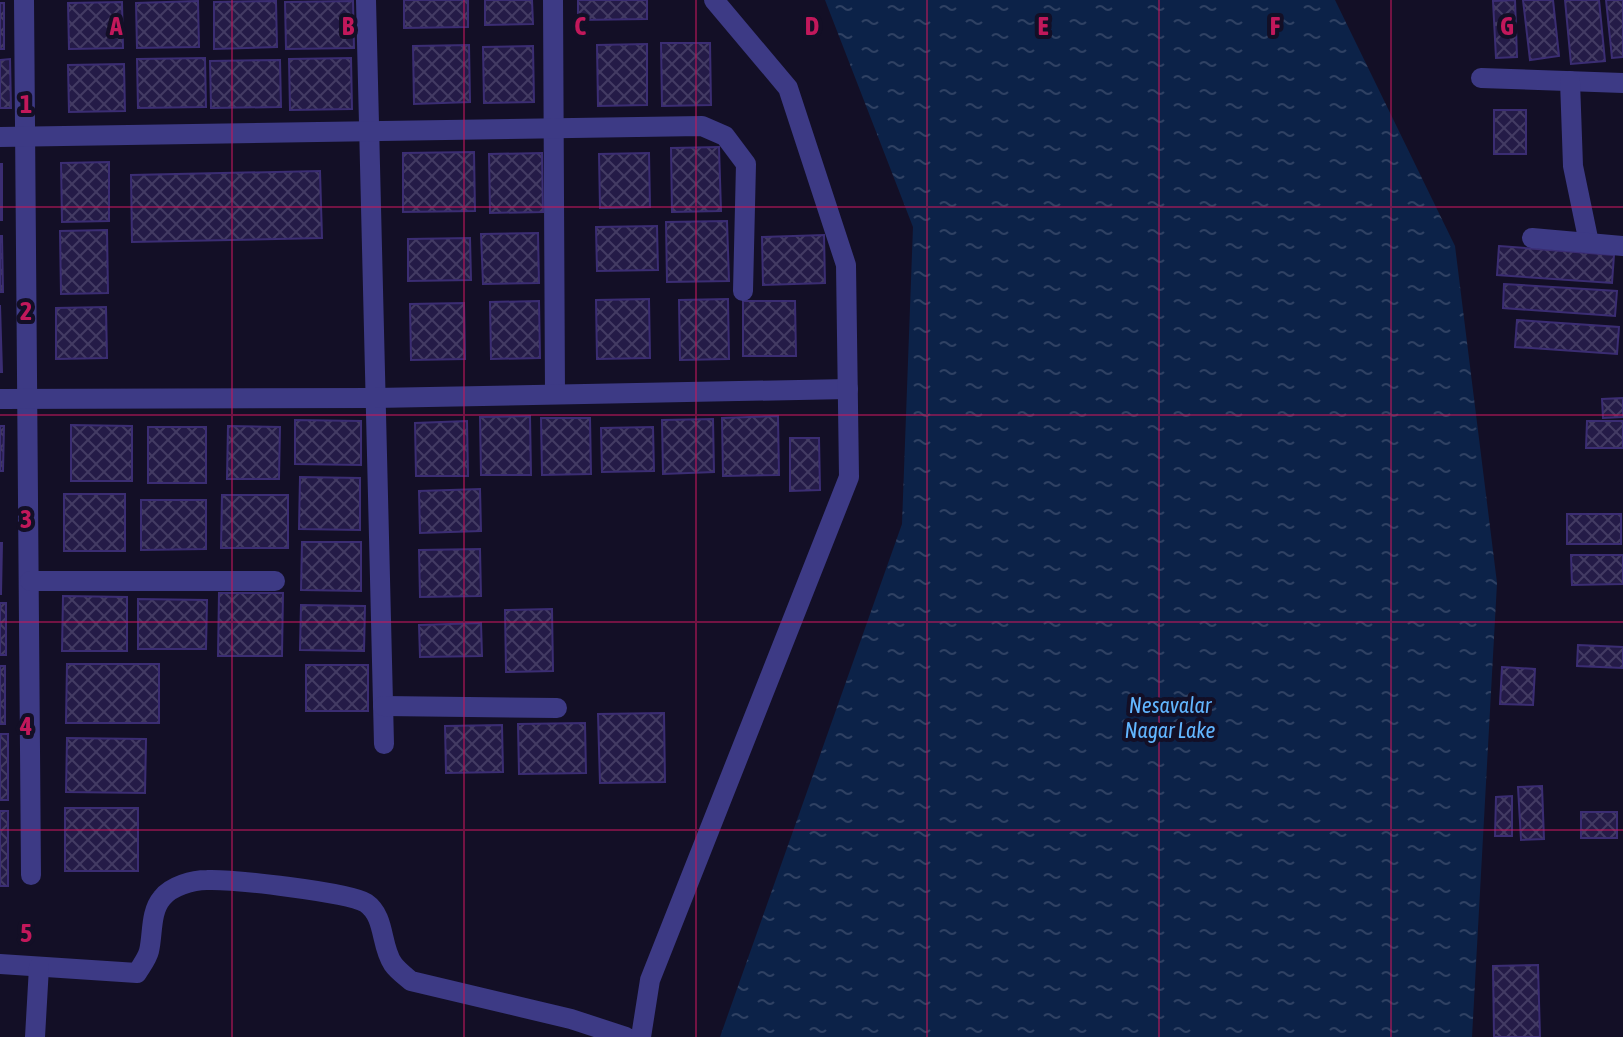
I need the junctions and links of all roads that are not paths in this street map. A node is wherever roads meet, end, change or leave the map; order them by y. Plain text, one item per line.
1 (24, 0) edge
2 (366, 0) edge
3 (553, 0) edge
4 (714, 0) edge
5 (1481, 78) dead end
6 (1570, 81) junction
7 (1623, 83) edge
8 (554, 128) junction
9 (367, 131) junction
10 (25, 136) junction
11 (0, 137) edge
12 (1532, 238) dead end
13 (1589, 243) junction
14 (1623, 246) edge
15 (743, 291) dead end
16 (848, 389) junction
17 (555, 394) junction
18 (375, 398) junction
19 (0, 399) edge
20 (29, 399) junction
21 (30, 581) junction
22 (275, 581) dead end
23 (383, 706) junction
24 (557, 708) dead end
25 (384, 744) dead end
26 (31, 875) dead end
27 (0, 964) edge
28 (39, 967) junction
29 (35, 1037) edge
30 (626, 1037) edge
31 (641, 1037) edge

1 - 10 street
2 - 9 street
3 - 8 street
4 - 16 street
5 - 6 street
6 - 7 street
6 - 13 street
8 - 9 street
8 - 15 street
8 - 17 street
9 - 10 street
9 - 18 street
10 - 11 street
10 - 20 street
12 - 13 street
13 - 14 street
16 - 17 street
16 - 31 street
17 - 18 street
18 - 20 street
18 - 23 street
19 - 20 street
20 - 21 street
21 - 22 street
21 - 26 street
23 - 24 street
23 - 25 street
27 - 28 street
28 - 29 street
28 - 30 street

